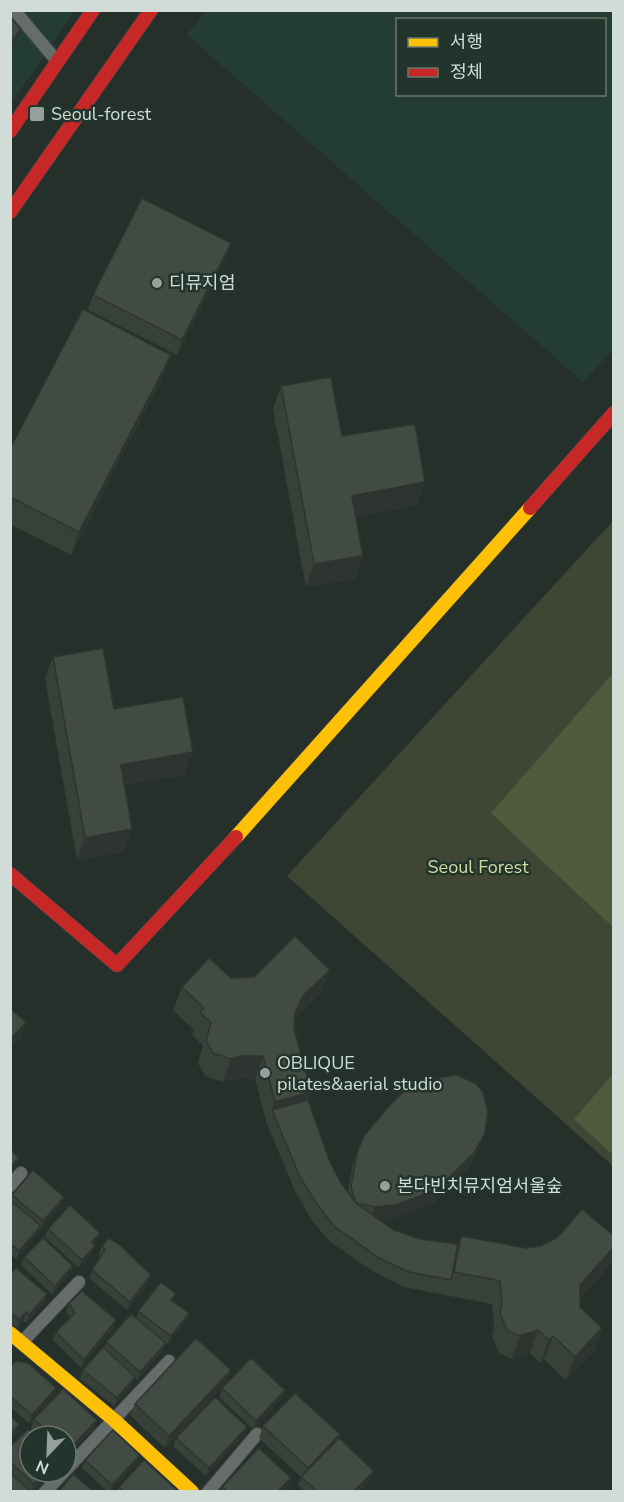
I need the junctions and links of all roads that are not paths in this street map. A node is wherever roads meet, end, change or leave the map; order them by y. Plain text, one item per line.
1 (14, 10) edge
2 (93, 10) edge
3 (151, 10) edge
4 (59, 63) junction
5 (10, 131) edge
6 (10, 212) edge
7 (614, 413) edge
8 (10, 874) edge
9 (21, 1173) dead end
10 (10, 1186) edge
11 (80, 1282) dead end
12 (10, 1333) edge
13 (22, 1342) junction
14 (10, 1354) edge
15 (170, 1362) edge
16 (114, 1420) junction
17 (257, 1434) edge
18 (78, 1457) edge
19 (192, 1491) edge
20 (208, 1491) edge

1 - 4 lane
2 - 4 street
3 - 6 street
4 - 5 street
7 - 8 street
9 - 10 lane
11 - 13 lane
12 - 13 street
13 - 14 lane
13 - 16 street
15 - 16 lane
16 - 18 lane
16 - 19 street
17 - 20 lane

